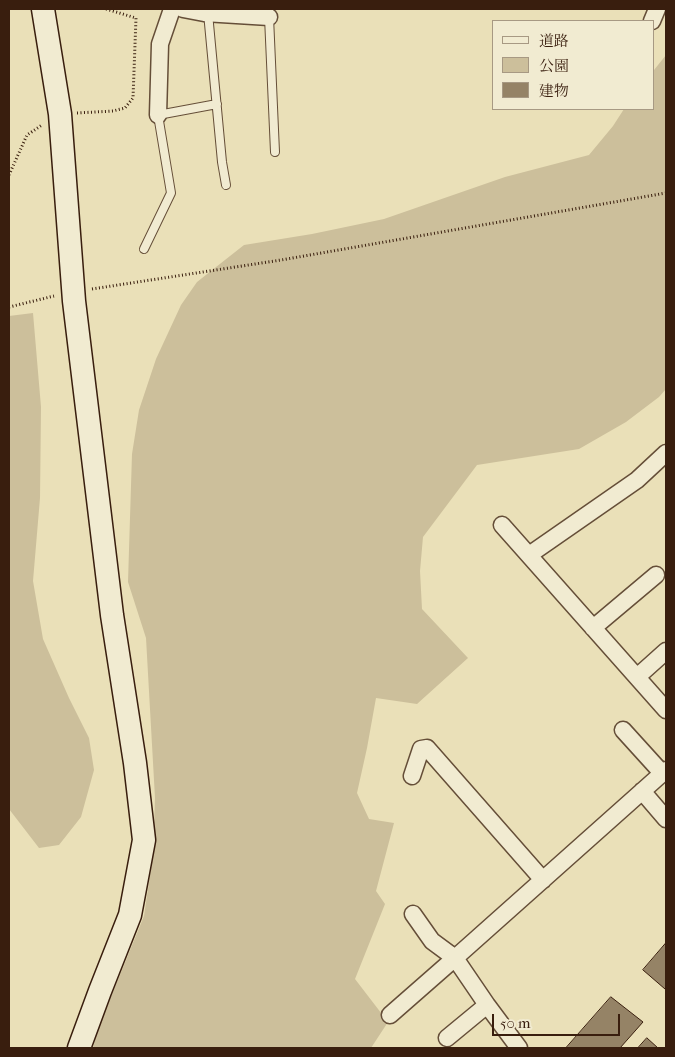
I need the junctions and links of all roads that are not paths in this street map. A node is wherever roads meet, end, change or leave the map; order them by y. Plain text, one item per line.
1 (43, 9) edge
2 (172, 9) edge
3 (184, 9) edge
4 (208, 13) junction
5 (269, 17) joint
6 (217, 104) junction
7 (158, 115) junction
8 (275, 152) dead end
9 (226, 185) dead end
10 (144, 249) dead end
11 (666, 454) edge
12 (502, 525) dead end
13 (529, 555) junction
14 (656, 575) dead end
15 (593, 628) junction
16 (666, 651) edge
17 (637, 677) junction
18 (666, 710) edge
19 (623, 730) dead end
20 (664, 772) edge
21 (412, 776) dead end
22 (642, 792) junction
23 (666, 819) edge
24 (543, 880) junction
25 (413, 914) dead end
26 (455, 958) junction
27 (487, 1005) junction
28 (390, 1016) dead end
29 (448, 1038) dead end
30 (79, 1048) edge
31 (519, 1048) edge

1 - 30 street
2 - 7 street
3 - 4 street
4 - 5 street
4 - 6 lane
5 - 8 lane
6 - 7 lane
6 - 9 lane
7 - 10 lane
11 - 13 street
12 - 13 street
13 - 15 street
14 - 15 street
15 - 17 street
16 - 17 street
17 - 18 street
19 - 20 street
20 - 22 street
21 - 24 street
22 - 23 street
22 - 24 street
24 - 26 street
25 - 26 street
26 - 27 street
26 - 28 street
27 - 29 street
27 - 31 street

